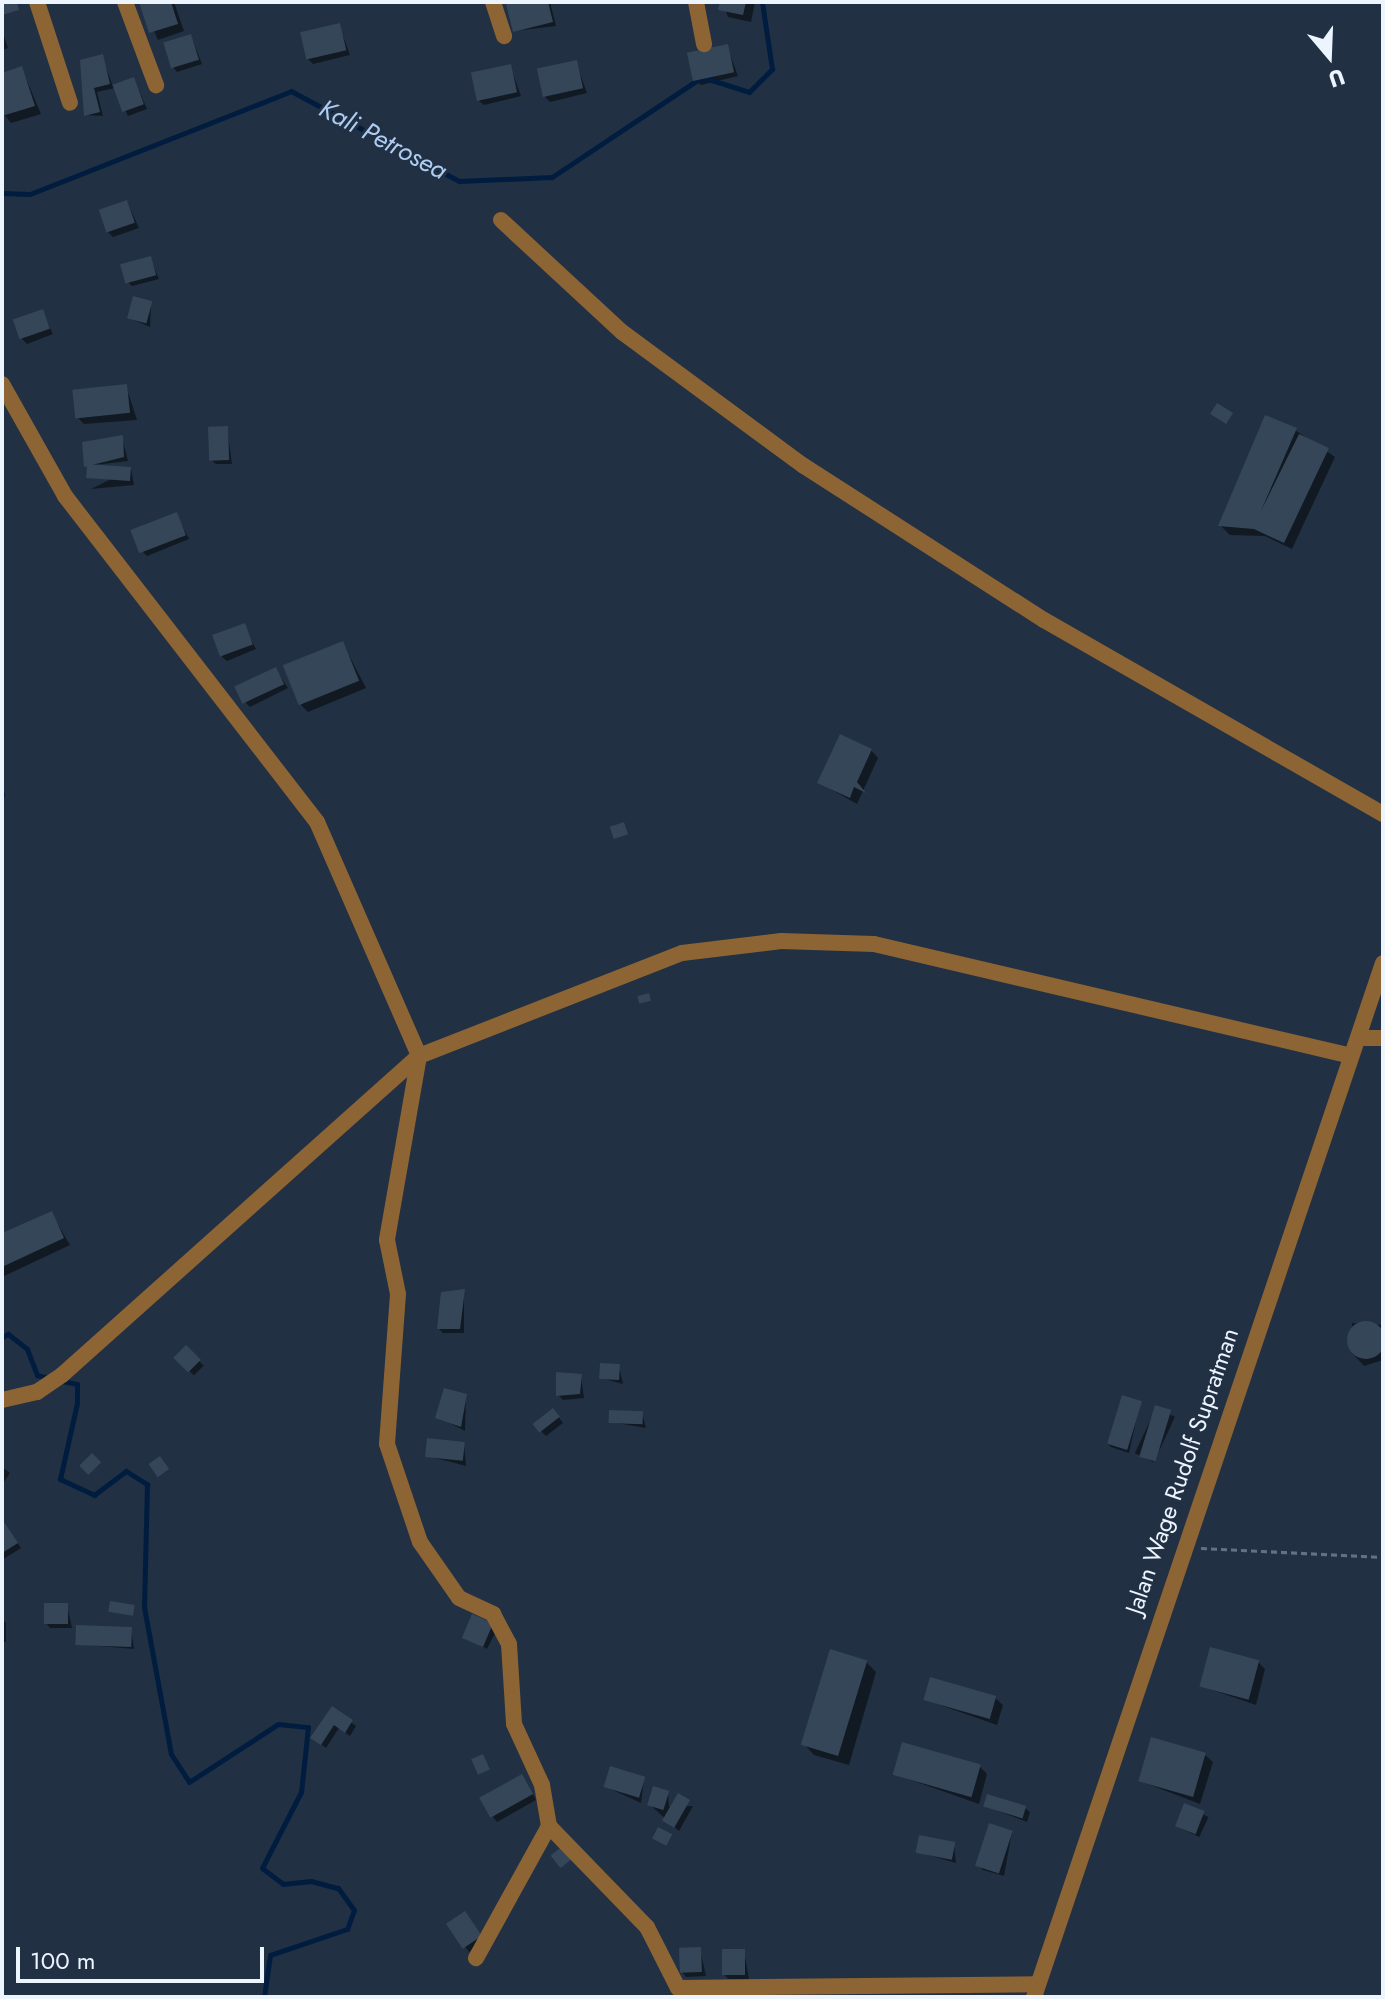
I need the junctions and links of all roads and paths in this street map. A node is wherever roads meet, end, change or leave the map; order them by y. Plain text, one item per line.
1 (37, 2) edge
2 (125, 2) edge
3 (493, 2) edge
4 (696, 2) edge
5 (504, 36) dead end
6 (704, 44) dead end
7 (156, 85) dead end
8 (70, 103) dead end
9 (501, 220) dead end
10 (2, 384) edge
11 (1383, 814) edge
12 (1383, 963) edge
13 (1359, 1038) junction
14 (1383, 1038) edge
15 (419, 1056) junction
16 (1351, 1056) junction
17 (2, 1400) edge
18 (1181, 1547) junction
19 (1383, 1557) edge
20 (549, 1826) junction
21 (476, 1958) dead end
22 (1036, 1991) edge

1 - 8 street
2 - 7 street
3 - 5 street
4 - 6 street
9 - 11 street
10 - 15 street
12 - 13 street, Jalan Wage Rudolf Supratman
13 - 14 street
13 - 16 street, Jalan Wage Rudolf Supratman
15 - 16 street
15 - 17 street
15 - 20 street
16 - 18 street, Jalan Wage Rudolf Supratman
18 - 19 path
18 - 22 street, Jalan Wage Rudolf Supratman
20 - 21 street
20 - 22 street

